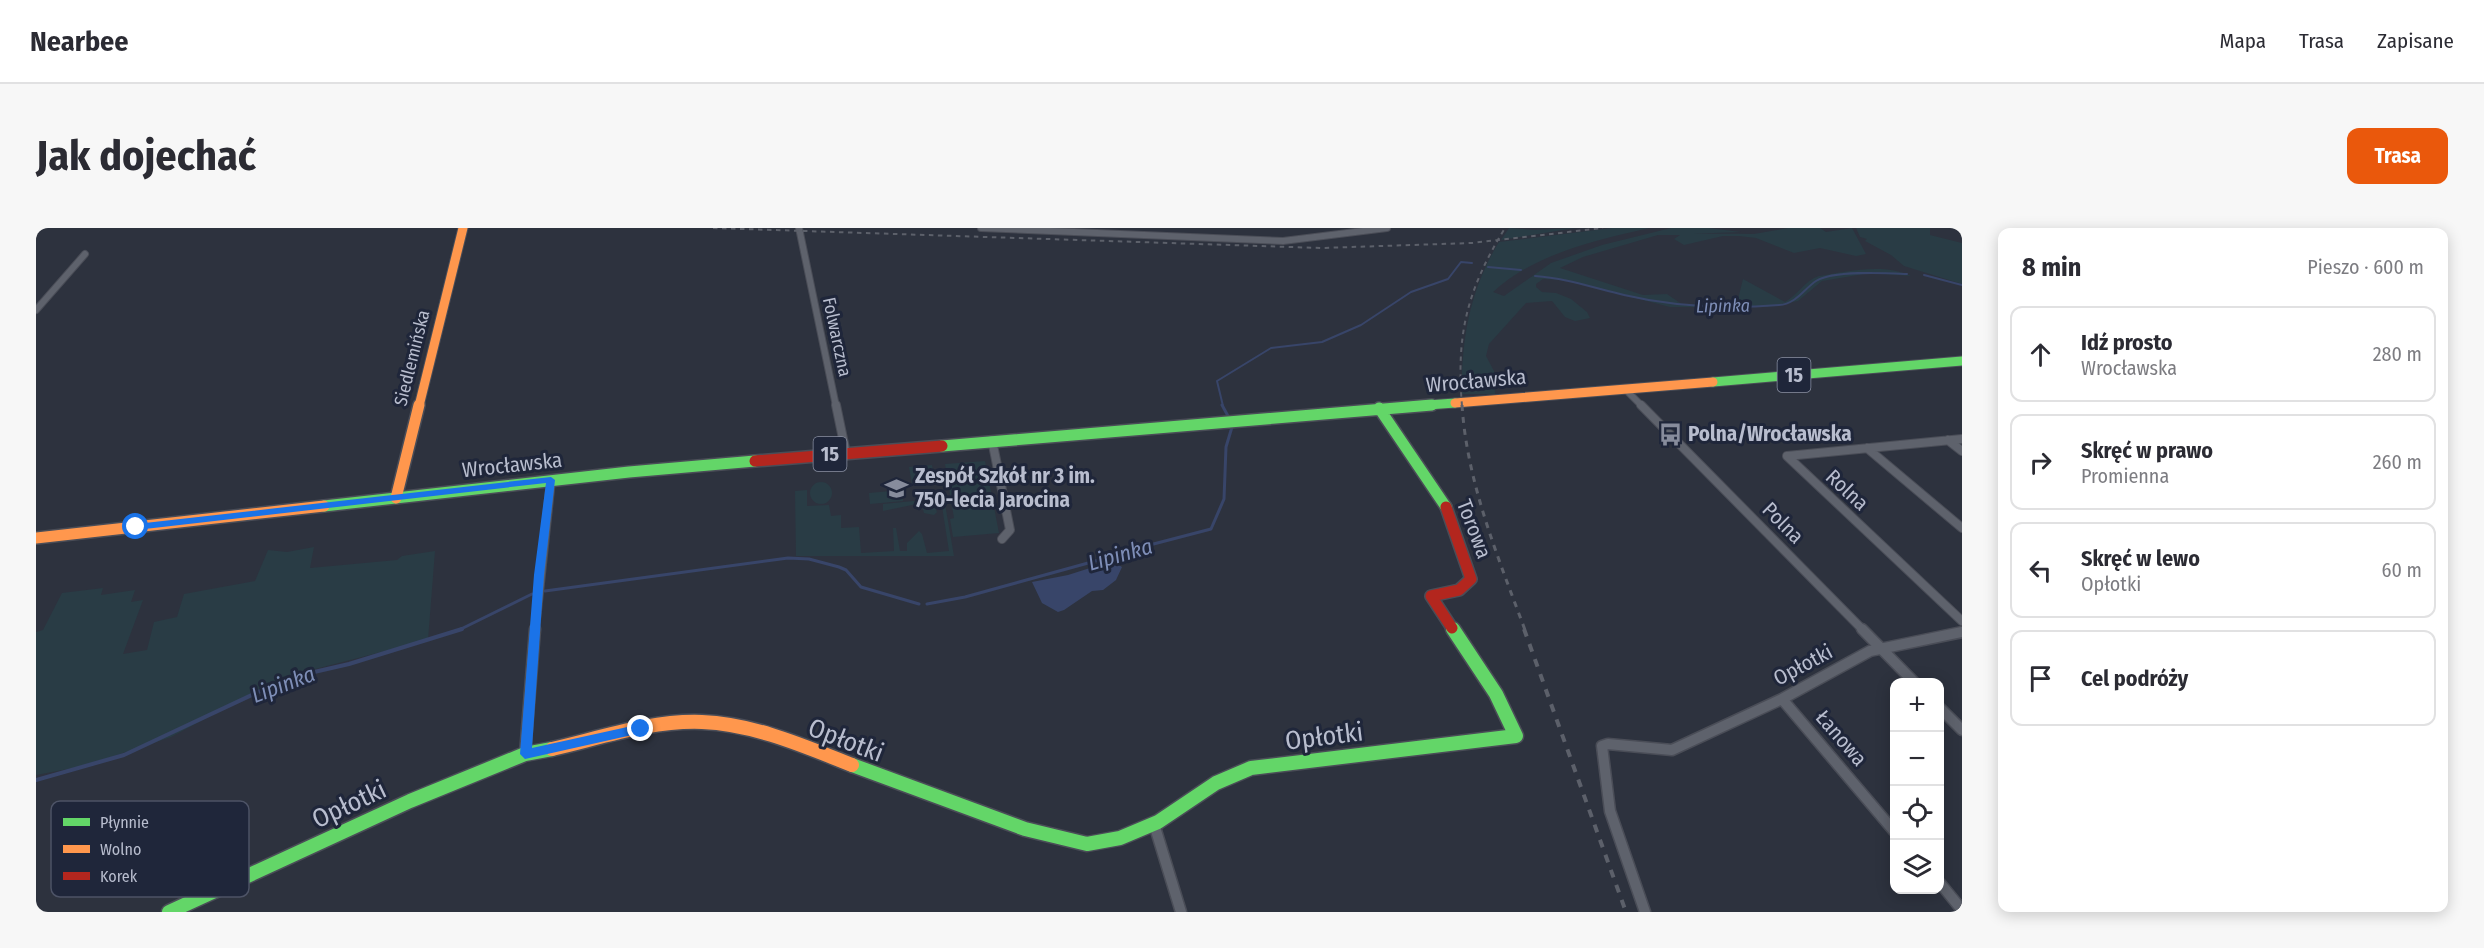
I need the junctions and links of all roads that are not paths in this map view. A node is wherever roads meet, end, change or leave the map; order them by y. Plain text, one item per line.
1 (463, 228) edge
2 (799, 228) edge
3 (981, 228) edge
4 (1387, 228) edge
5 (85, 254) dead end
6 (36, 310) edge
7 (1962, 361) edge
8 (1625, 389) junction
9 (1379, 408) junction
10 (1962, 439) edge
11 (1948, 440) junction
12 (992, 441) junction
13 (1867, 448) junction
14 (1962, 451) edge
15 (846, 453) junction
16 (551, 480) junction
17 (396, 498) junction
18 (1962, 528) edge
19 (36, 538) edge
20 (1002, 539) dead end
21 (1962, 621) edge
22 (1962, 632) edge
23 (1881, 648) junction
24 (1910, 678) edge
25 (1782, 699) junction
26 (1944, 712) edge
27 (1962, 730) edge
28 (1516, 736) joint
29 (525, 754) junction
30 (1154, 824) junction
31 (1890, 826) edge
32 (249, 875) edge
33 (1944, 889) edge
34 (202, 897) edge
35 (1962, 910) edge
36 (169, 912) edge
37 (1181, 912) edge
38 (1645, 912) edge

1 - 17 street, Siedlemińska
2 - 15 street, Folwarczna
3 - 4 street
5 - 6 street
7 - 8 street, Wrocławska / 15
8 - 9 street, Wrocławska / 15
8 - 23 street, Polna
9 - 12 street, Wrocławska / 15
9 - 28 street, Torowa
10 - 11 street, Rolna
11 - 13 street, Rolna
11 - 14 street
12 - 15 street, Wrocławska / 15
12 - 20 street
13 - 18 street
13 - 21 street, Rolna
15 - 16 street, Wrocławska / 15
16 - 17 street, Wrocławska / 15
16 - 29 street
17 - 19 street, Wrocławska / 15
22 - 23 street, Opłotki
23 - 24 street, Polna
23 - 25 street, Opłotki
25 - 31 street, Łanowa
25 - 38 street, Opłotki
26 - 27 street
28 - 30 street, Opłotki
29 - 30 street, Opłotki
29 - 32 street, Opłotki
30 - 37 street
33 - 35 street
34 - 36 street, Opłotki

